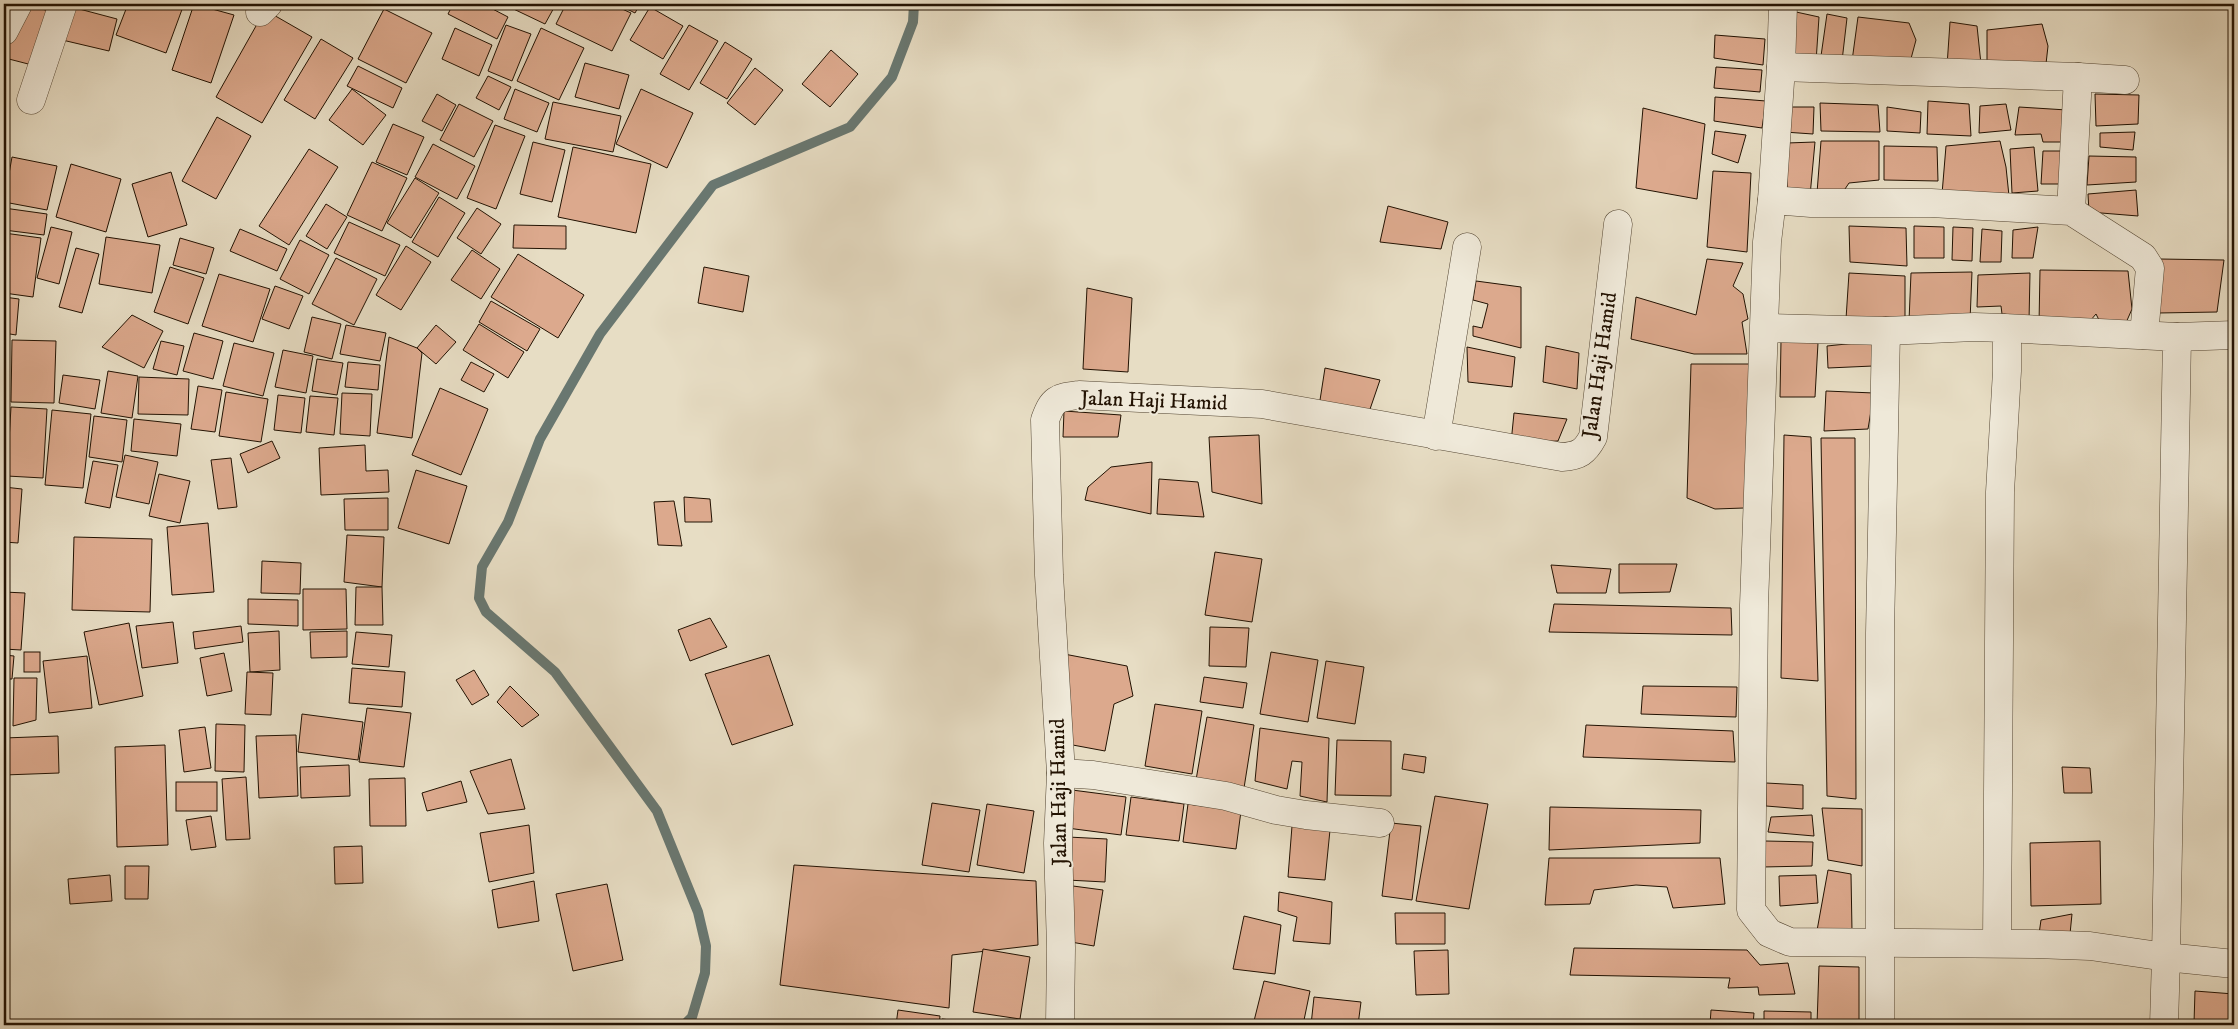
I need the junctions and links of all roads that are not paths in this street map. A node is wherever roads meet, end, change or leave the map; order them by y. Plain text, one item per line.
1 (18, 4) edge
2 (63, 4) edge
3 (1783, 5) edge
4 (4, 31) edge
5 (1781, 67) junction
6 (2078, 77) junction
7 (2125, 80) dead end
8 (31, 100) dead end
9 (1772, 200) junction
10 (2071, 211) junction
11 (1618, 224) dead end
12 (1466, 247) dead end
13 (1765, 328) junction
14 (2004, 328) junction
15 (1886, 331) junction
16 (2144, 335) junction
17 (2234, 335) edge
18 (2176, 337) junction
19 (1436, 436) junction
20 (1061, 773) junction
21 (1380, 823) dead end
22 (1881, 943) junction
23 (1997, 943) junction
24 (2166, 958) junction
25 (2234, 964) edge
26 (1060, 1025) edge
27 (1880, 1025) edge
28 (2164, 1025) edge

1 - 4 street
2 - 8 street
3 - 5 street
5 - 6 street
5 - 9 street
6 - 7 street
6 - 10 street
9 - 10 street
9 - 13 street
10 - 16 street
11 - 19 street, Jalan Haji Hamid
12 - 19 street
13 - 15 street
13 - 22 street
14 - 15 street
14 - 16 street
14 - 23 street
15 - 22 street
16 - 18 street
17 - 18 street
18 - 24 street
19 - 20 street, Jalan Haji Hamid
20 - 21 street
20 - 26 street, Jalan Haji Hamid
22 - 23 street
22 - 27 street
23 - 24 street
24 - 25 street
24 - 28 street

